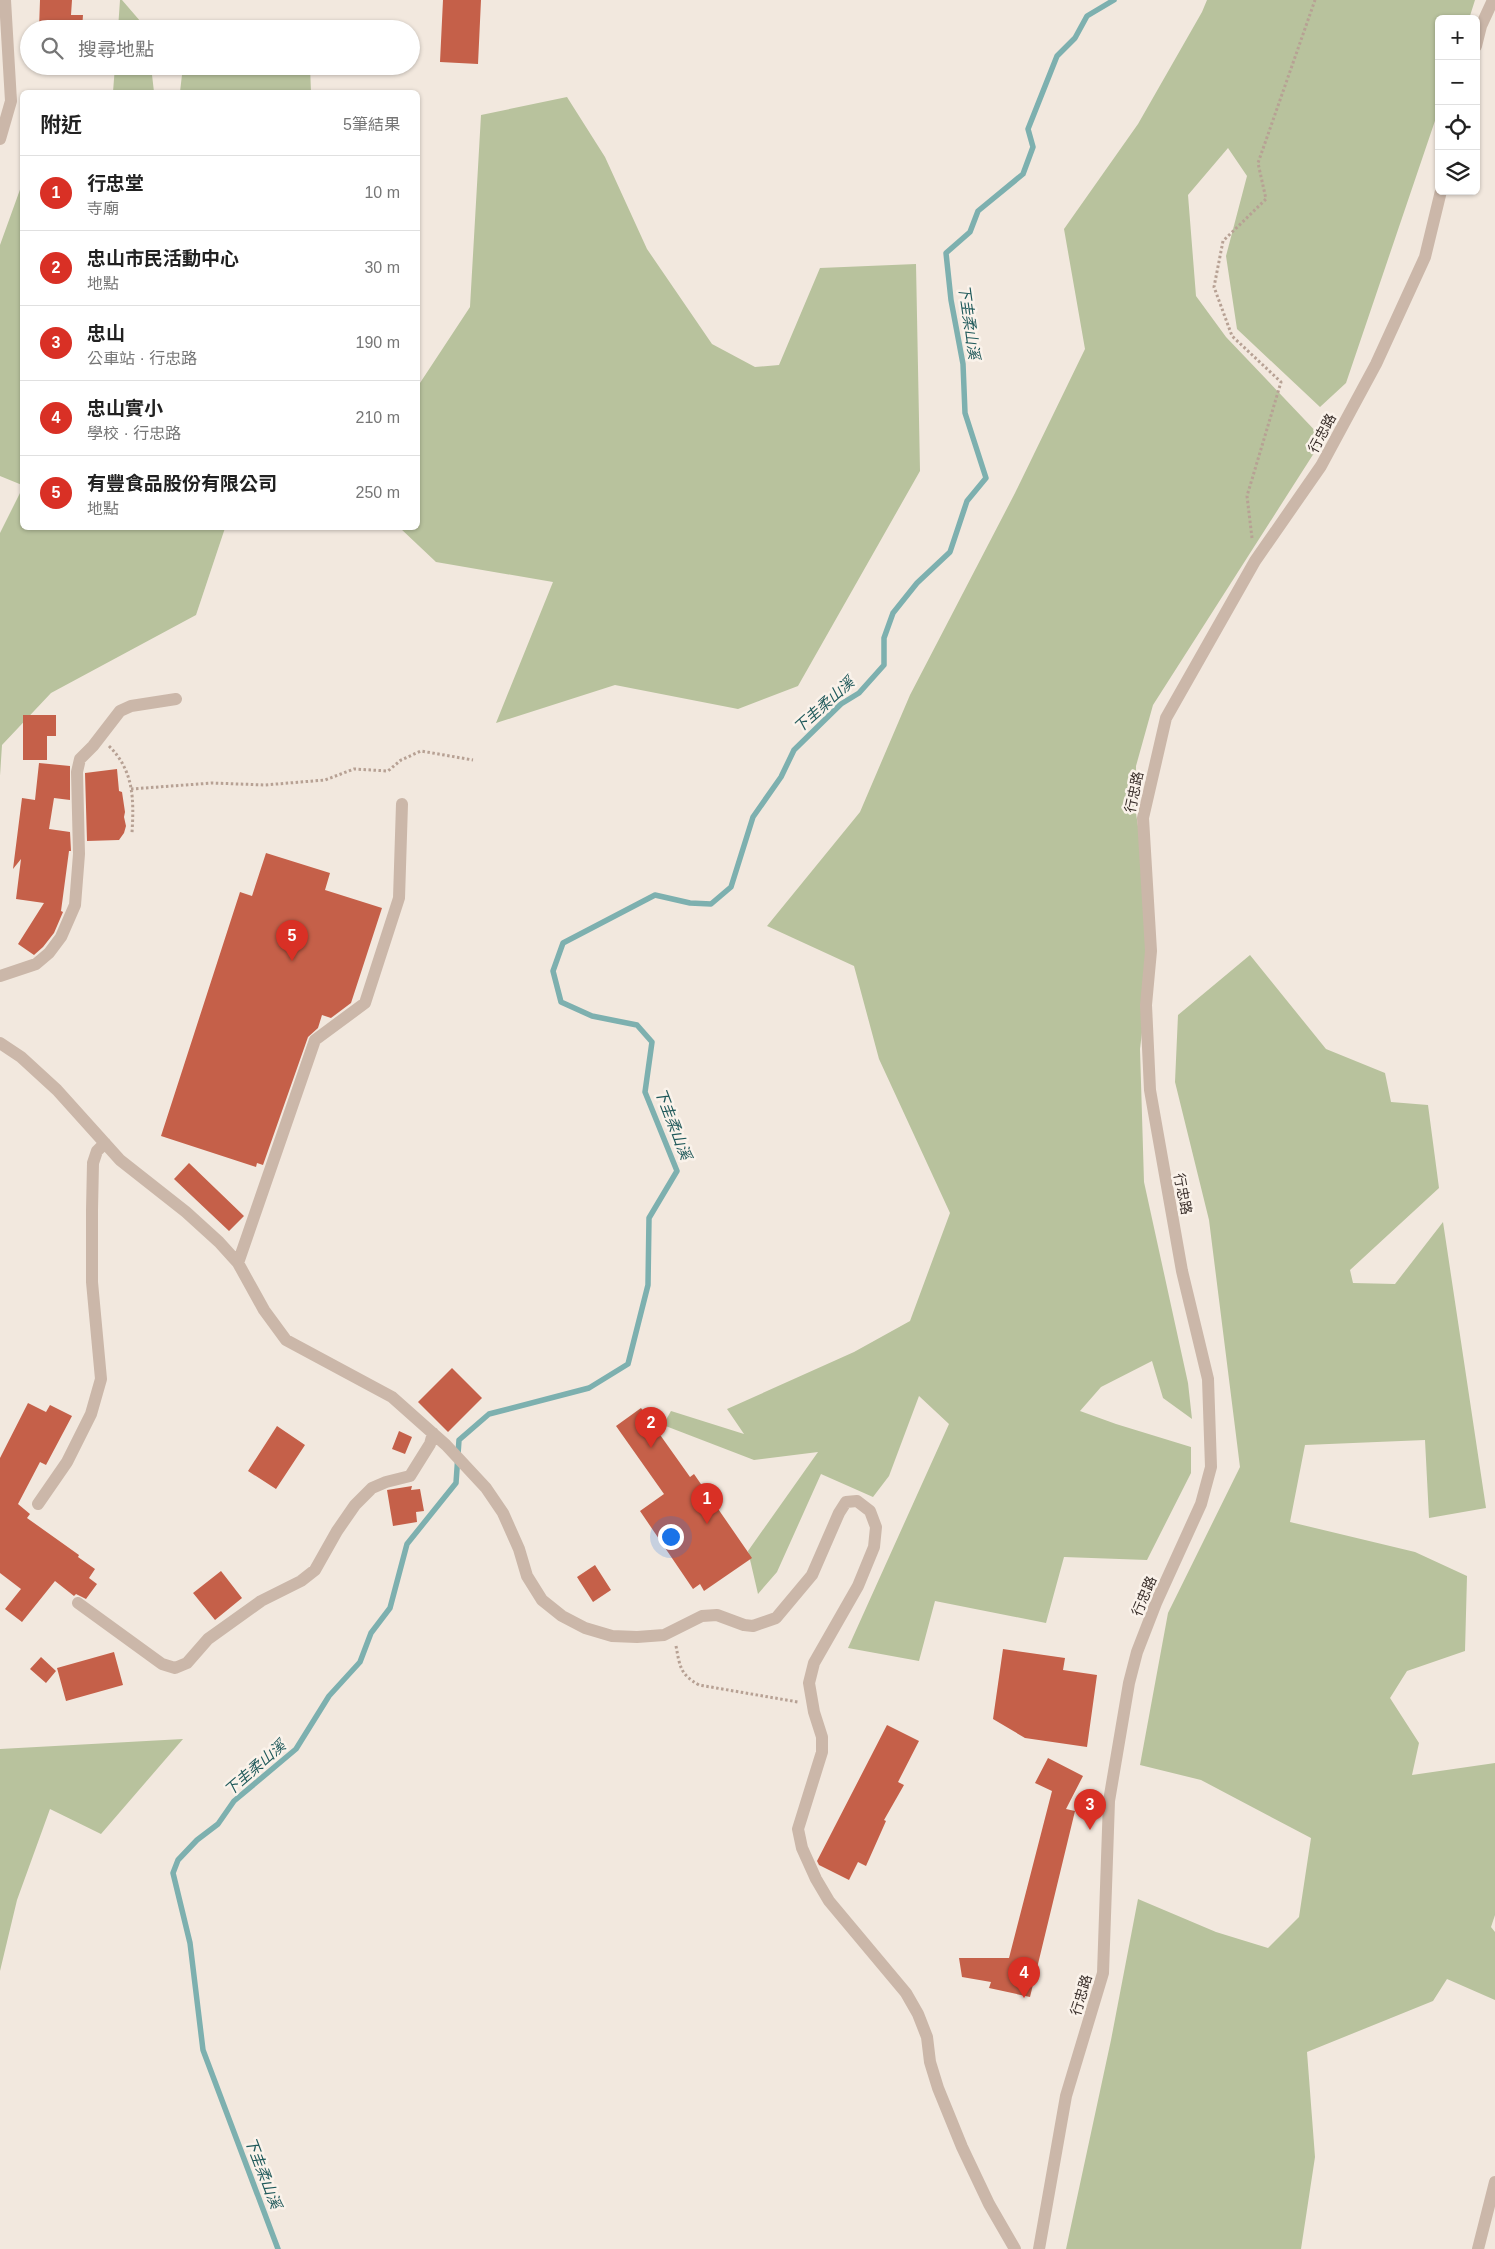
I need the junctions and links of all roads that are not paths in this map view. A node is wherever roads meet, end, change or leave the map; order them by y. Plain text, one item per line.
1 (5, 0) edge
2 (1494, 0) edge
3 (1480, 30) edge
4 (0, 139) edge
5 (1440, 195) edge
6 (176, 699) dead end
7 (402, 804) dead end
8 (0, 976) edge
9 (0, 1043) edge
10 (105, 1143) junction
11 (238, 1263) junction
12 (434, 1433) junction
13 (38, 1504) dead end
14 (78, 1603) dead end
15 (1495, 2182) edge
16 (1015, 2249) edge
17 (1039, 2249) edge
18 (1478, 2249) edge

1 - 4 street
2 - 3 street
5 - 17 street, 行忠路
6 - 8 street
7 - 11 street
9 - 10 street
10 - 11 street
10 - 13 street
11 - 12 street
12 - 14 street
12 - 16 street
15 - 18 street

